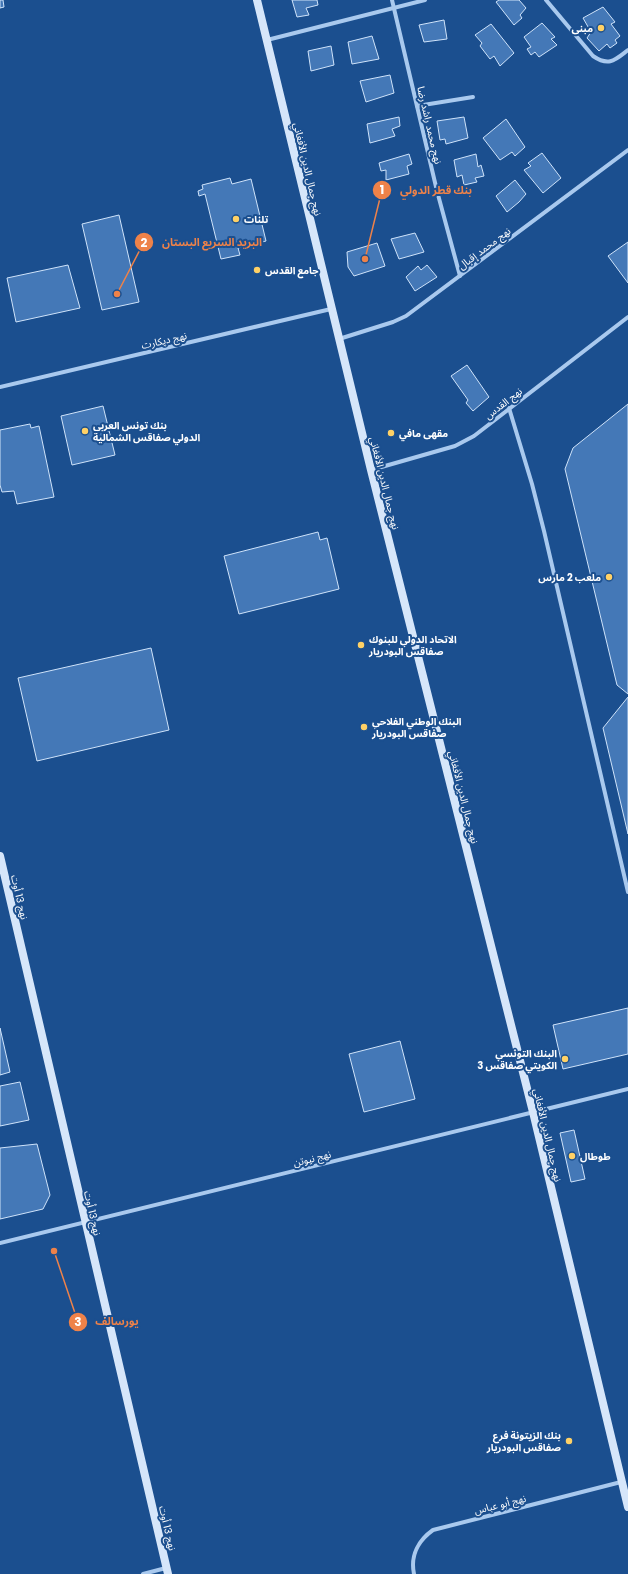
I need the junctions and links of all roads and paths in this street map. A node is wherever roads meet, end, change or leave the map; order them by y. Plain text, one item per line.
1 (257, 0) edge
2 (392, 0) edge
3 (425, 0) edge
4 (546, 0) edge
5 (393, 8) junction
6 (267, 40) junction
7 (628, 50) edge
8 (472, 97) dead end
9 (417, 106) junction
10 (628, 150) edge
11 (460, 276) junction
12 (331, 309) junction
13 (628, 317) edge
14 (339, 339) junction
15 (0, 388) edge
16 (509, 408) junction
17 (371, 470) junction
18 (0, 856) edge
19 (628, 892) edge
20 (628, 1089) edge
21 (533, 1112) junction
22 (85, 1222) junction
23 (0, 1243) edge
24 (621, 1482) junction
25 (628, 1507) edge
26 (168, 1571) edge
27 (143, 1574) edge
28 (414, 1574) edge

1 - 6 main road, نهج جمال الدين الأفغاني
2 - 5 street, نهج محمد راشد رضا
3 - 5 street
4 - 7 street
5 - 6 street
5 - 9 street, نهج محمد راشد رضا
6 - 12 main road, نهج جمال الدين الأفغاني
8 - 9 street
9 - 11 street, نهج محمد راشد رضا
10 - 11 street, نهج محمد إقبال
11 - 14 street, نهج محمد إقبال
12 - 14 main road, نهج جمال الدين الأفغاني
12 - 15 street, نهج ديكارت
13 - 16 street, نهج القدس
14 - 17 main road, نهج جمال الدين الأفغاني
16 - 17 street, نهج القدس
16 - 19 street
17 - 21 main road, نهج جمال الدين الأفغاني
18 - 22 main road, نهج 13 أوت
20 - 21 street, نهج نيوتن
21 - 22 street, نهج نيوتن
21 - 24 main road, نهج جمال الدين الأفغاني
22 - 23 street, نهج نيوتن
22 - 26 main road, نهج 13 أوت
24 - 25 main road, نهج جمال الدين الأفغاني
24 - 28 street, نهج أبو عباس
26 - 27 street

